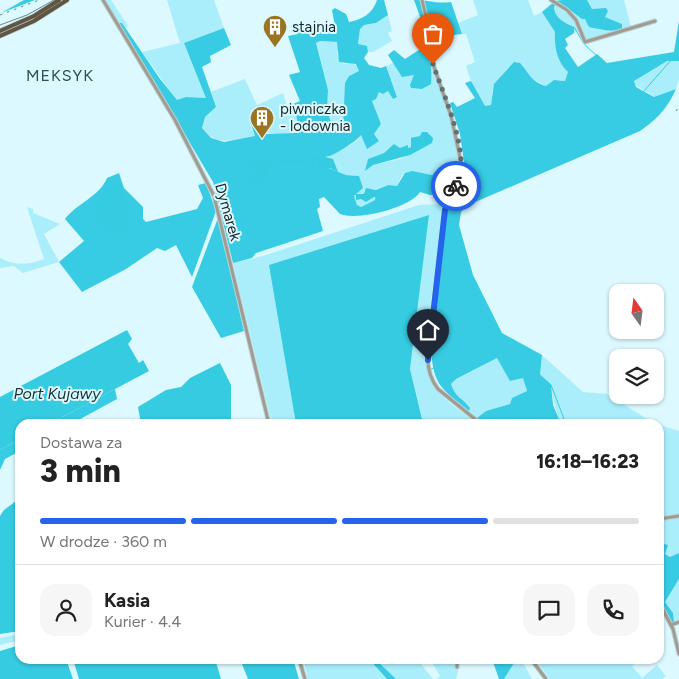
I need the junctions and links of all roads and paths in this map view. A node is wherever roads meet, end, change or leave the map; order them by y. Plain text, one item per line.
1 (59, 0) edge
2 (68, 0) edge
3 (103, 0) edge
4 (422, 0) edge
5 (551, 0) edge
6 (655, 21) dead end
7 (0, 31) edge
8 (0, 36) edge
9 (268, 419) edge
10 (475, 419) edge
11 (679, 516) edge
12 (664, 518) edge
13 (664, 612) edge
14 (679, 622) edge
15 (671, 626) junction
16 (679, 654) edge
17 (301, 664) edge
18 (535, 664) edge
19 (305, 679) edge
20 (546, 679) edge

1 - 7 main road
2 - 8 main road
3 - 9 street, Dymarek
4 - 10 street
5 - 6 street
11 - 12 street
13 - 15 street
14 - 15 street
15 - 16 street
17 - 19 street
18 - 20 street

